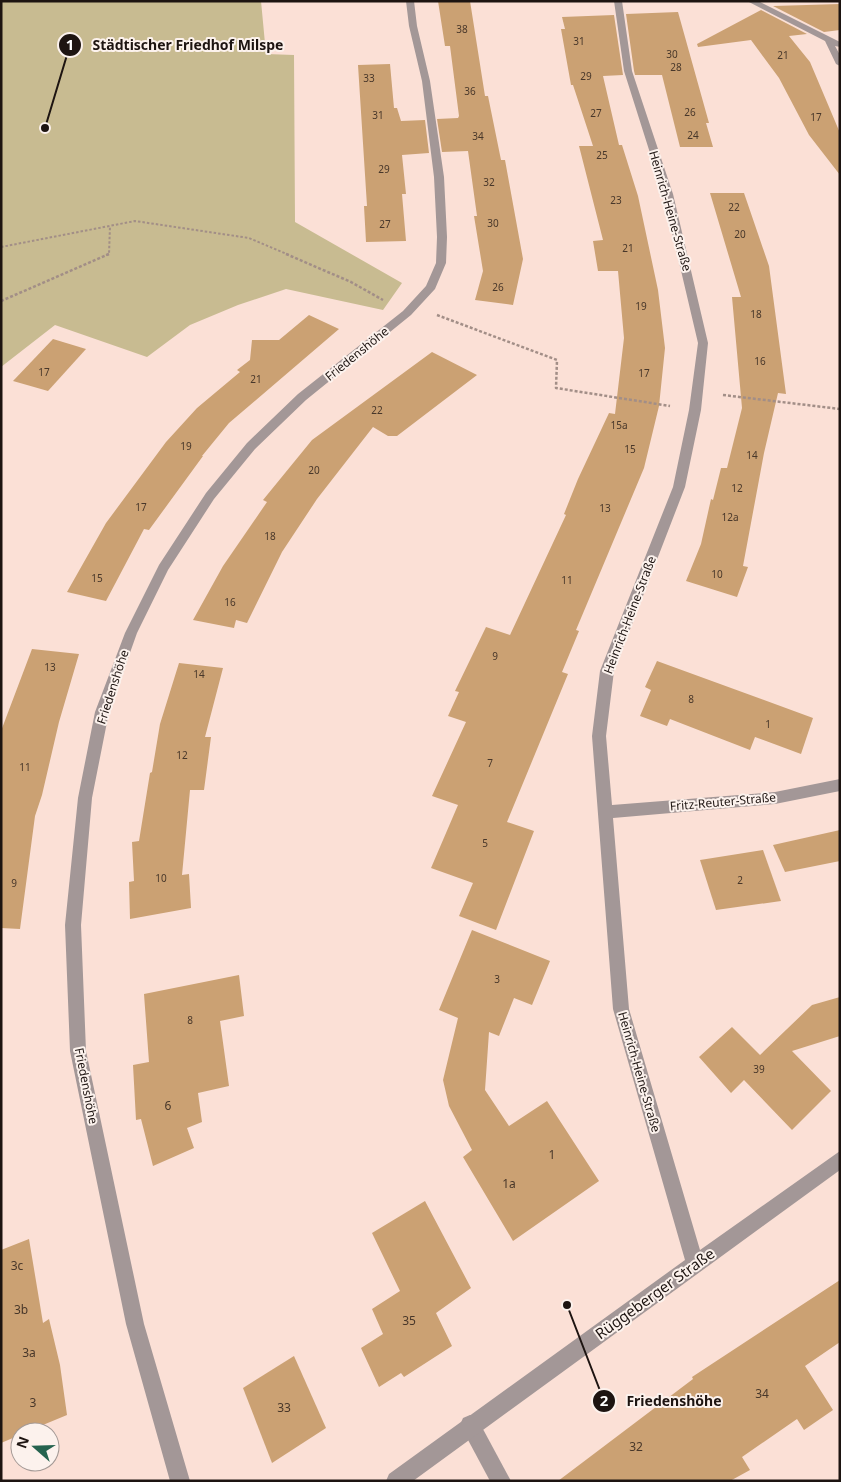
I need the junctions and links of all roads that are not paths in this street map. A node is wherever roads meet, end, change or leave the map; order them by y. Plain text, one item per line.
1 (410, 1) edge
2 (618, 1) edge
3 (751, 1) edge
4 (830, 41) junction
5 (840, 45) edge
6 (840, 64) edge
7 (840, 785) edge
8 (605, 812) junction
9 (840, 1159) edge
10 (695, 1265) junction
11 (470, 1425) junction
12 (180, 1481) edge
13 (396, 1481) edge
14 (501, 1481) edge

1 - 12 street, Friedenshöhe
2 - 8 street, Heinrich-Heine-Straße
3 - 4 street
4 - 5 street
4 - 6 street
7 - 8 street, Fritz-Reuter-Straße
8 - 10 street, Heinrich-Heine-Straße
9 - 10 street, Rüggeberger Straße
10 - 11 street, Rüggeberger Straße
11 - 13 street, Rüggeberger Straße
11 - 14 street

